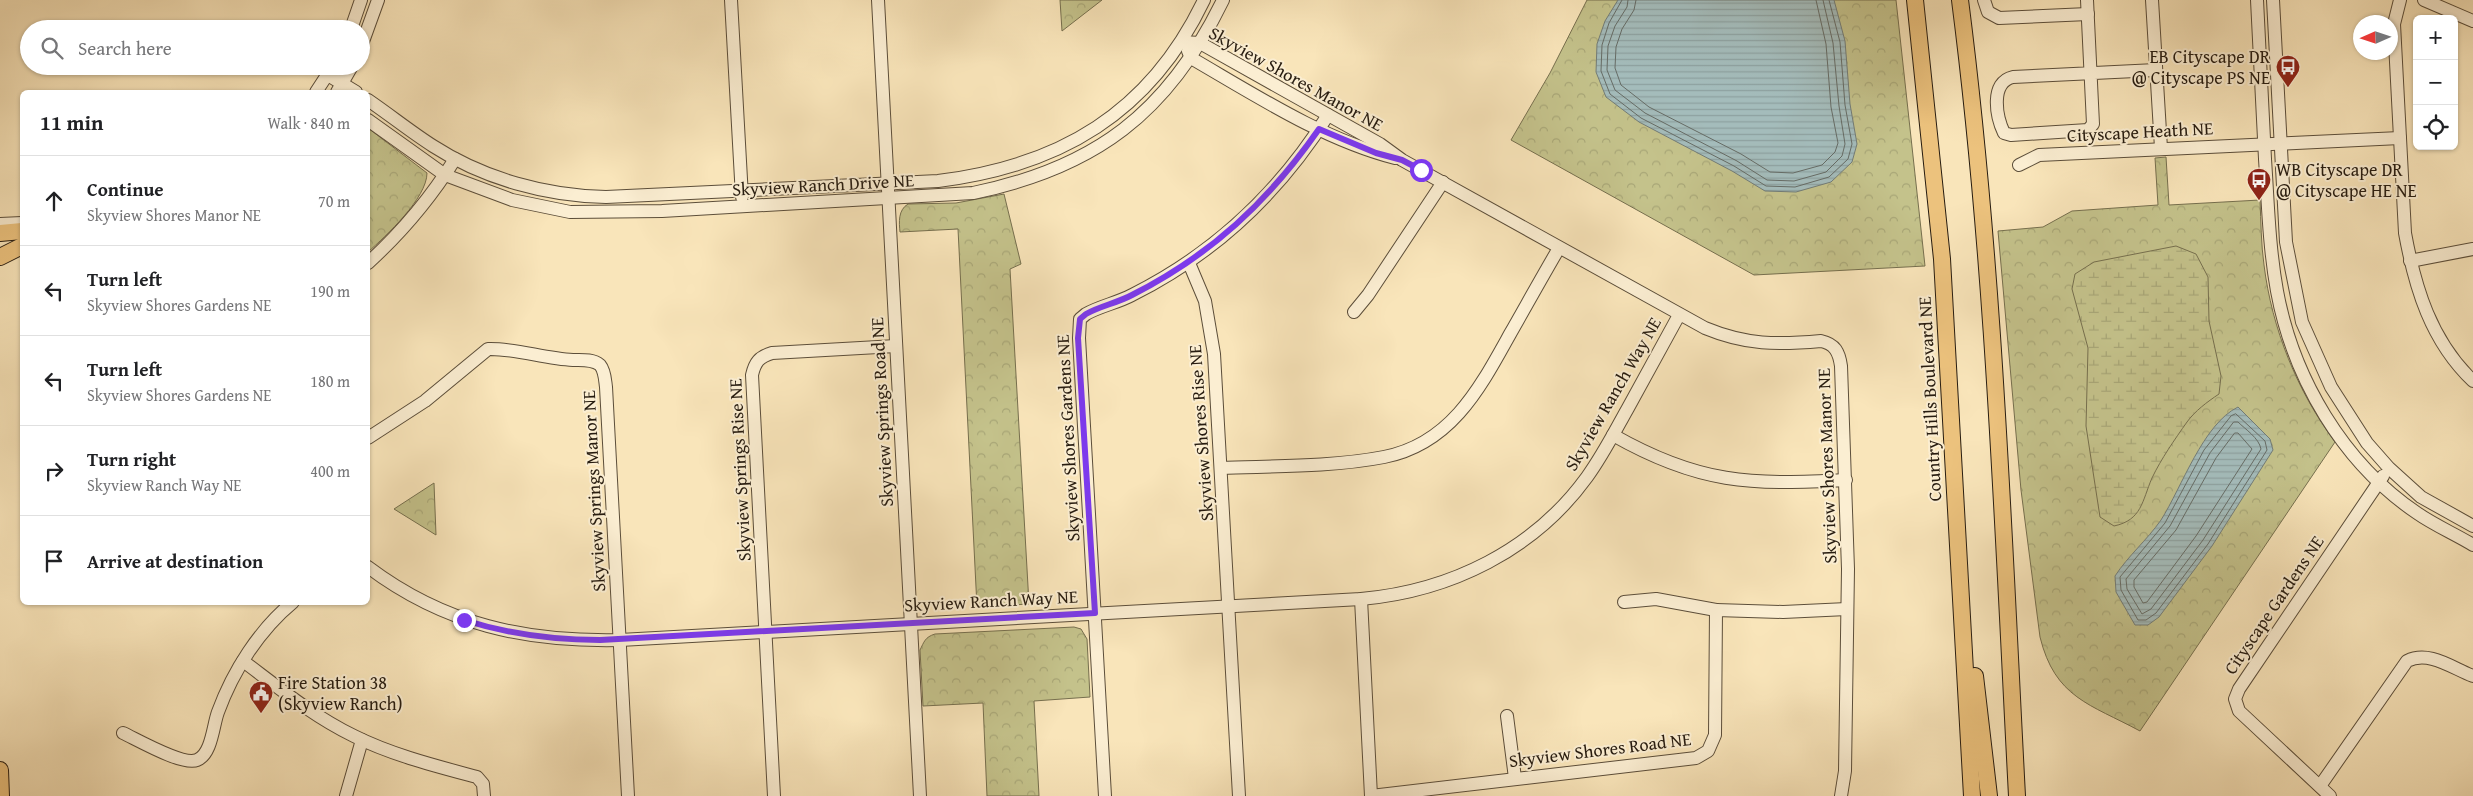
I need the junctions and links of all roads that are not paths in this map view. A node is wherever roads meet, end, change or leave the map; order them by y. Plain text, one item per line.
1 (361, 0) edge
2 (378, 0) edge
3 (731, 0) edge
4 (878, 0) edge
5 (1204, 0) edge
6 (1223, 0) edge
7 (1915, 0) edge
8 (1960, 0) edge
9 (1984, 0) edge
10 (2087, 0) edge
11 (2152, 0) edge
12 (2257, 0) edge
13 (2273, 0) edge
14 (2400, 0) edge
15 (2424, 0) edge
16 (2088, 14) junction
17 (354, 20) edge
18 (2473, 21) edge
19 (370, 22) edge
20 (1182, 42) junction
21 (1200, 43) junction
22 (1191, 58) junction
23 (2156, 70) junction
24 (2091, 73) junction
25 (329, 75) edge
26 (333, 75) edge
27 (347, 75) edge
28 (340, 88) edge
29 (322, 90) edge
30 (370, 101) edge
31 (1328, 115) junction
32 (370, 121) edge
33 (1319, 129) junction
34 (2400, 138) junction
35 (2282, 142) junction
36 (2264, 143) junction
37 (2161, 148) junction
38 (454, 159) junction
39 (1402, 160) junction
40 (2019, 165) dead end
41 (445, 175) junction
42 (1443, 182) junction
43 (888, 183) junction
44 (742, 190) junction
45 (889, 199) junction
46 (742, 207) junction
47 (20, 223) edge
48 (0, 224) edge
49 (20, 231) edge
50 (0, 233) edge
51 (20, 245) edge
52 (0, 246) edge
53 (20, 246) edge
54 (1559, 248) junction
55 (2473, 249) edge
56 (0, 257) edge
57 (370, 261) edge
58 (2410, 261) junction
59 (1188, 263) junction
60 (1354, 312) dead end
61 (1679, 315) junction
62 (896, 346) junction
63 (2473, 381) edge
64 (1612, 435) junction
65 (370, 437) edge
66 (1221, 468) junction
67 (2389, 468) junction
68 (1846, 480) junction
69 (2379, 482) junction
70 (2473, 526) edge
71 (2473, 545) edge
72 (370, 568) edge
73 (1960, 568) junction
74 (1361, 599) junction
75 (1624, 602) dead end
76 (290, 605) edge
77 (1229, 606) junction
78 (1716, 610) junction
79 (1848, 610) junction
80 (1095, 613) junction
81 (911, 624) junction
82 (766, 631) junction
83 (620, 640) junction
84 (243, 662) junction
85 (2473, 676) edge
86 (1507, 716) dead end
87 (123, 733) dead end
88 (362, 740) junction
89 (0, 770) edge
90 (1515, 778) junction
91 (2320, 786) junction
92 (2, 796) edge
93 (346, 796) edge
94 (484, 796) edge
95 (628, 796) edge
96 (774, 796) edge
97 (920, 796) edge
98 (1105, 796) edge
99 (1239, 796) edge
100 (1372, 796) edge
101 (1841, 796) edge
102 (1972, 796) edge
103 (1988, 796) edge
104 (2017, 796) edge
105 (2330, 796) edge

1 - 17 street
2 - 19 street
3 - 44 street
4 - 43 street, Skyview Springs Road NE
5 - 20 street, Skyview Ranch Drive NE
6 - 21 street, Skyview Ranch Drive NE
7 - 73 main road, Country Hills Boulevard NE
8 - 104 main road
9 - 16 street
10 - 16 street
11 - 23 street
12 - 36 street
13 - 35 street
14 - 34 street
15 - 18 street
16 - 24 street
20 - 21 street, Skyview Shores Manor NE
20 - 22 street, Skyview Shores Manor NE
20 - 43 street, Skyview Ranch Drive NE
21 - 22 street, Skyview Ranch Drive NE
21 - 31 street, Skyview Shores Manor NE
22 - 33 street, Skyview Shores Manor NE
22 - 45 street, Skyview Ranch Drive NE
23 - 24 street
23 - 37 street
24 - 24 street
25 - 29 street
26 - 28 street
27 - 28 street
30 - 38 street, Skyview Ranch Drive NE
31 - 33 street, Skyview Shores Gardens NE
31 - 39 street, Skyview Shores Manor NE
32 - 41 street, Skyview Ranch Drive NE
33 - 39 street, Skyview Shores Manor NE
33 - 59 street, Skyview Shores Gardens NE
34 - 35 street, Cityscape Heath NE
34 - 58 street
35 - 36 street, Cityscape Heath NE
35 - 67 street
36 - 37 street, Cityscape Heath NE
36 - 69 street
37 - 40 street, Cityscape Heath NE
38 - 41 street
38 - 44 street, Skyview Ranch Drive NE
39 - 42 street, Skyview Shores Manor NE
41 - 46 street, Skyview Ranch Drive NE
41 - 57 street
42 - 54 street, Skyview Shores Manor NE
42 - 60 street
43 - 44 street, Skyview Ranch Drive NE
43 - 45 street, Skyview Springs Road NE
44 - 46 street
45 - 46 street, Skyview Ranch Drive NE
45 - 62 street, Skyview Springs Road NE
47 - 48 street
49 - 50 main road
51 - 52 street
53 - 56 main road
54 - 61 street, Skyview Shores Manor NE
54 - 66 street
55 - 58 street
58 - 63 street
59 - 66 street, Skyview Shores Rise NE
59 - 80 street, Skyview Shores Gardens NE
61 - 64 street, Skyview Ranch Way NE
61 - 68 street, Skyview Shores Manor NE
62 - 81 street, Skyview Springs Road NE
62 - 82 street, Skyview Springs Rise NE
64 - 68 street
64 - 74 street, Skyview Ranch Way NE
65 - 83 street, Skyview Springs Manor NE
66 - 77 street, Skyview Shores Rise NE
67 - 69 street, Cityscape Gardens NE
67 - 70 street
68 - 79 street, Skyview Shores Manor NE
69 - 71 street
69 - 91 street, Cityscape Gardens NE
72 - 83 street, Skyview Ranch Way NE
73 - 102 main road, Country Hills Boulevard NE
73 - 103 main road
74 - 77 street, Skyview Ranch Way NE
74 - 100 street
75 - 78 street
76 - 84 street
77 - 80 street, Skyview Ranch Way NE
77 - 99 street, Skyview Shores Rise NE
78 - 79 street
78 - 90 street, Skyview Shores Road NE
79 - 101 street, Skyview Shores Manor NE
80 - 81 street, Skyview Ranch Way NE
80 - 98 street
81 - 82 street, Skyview Ranch Way NE
81 - 97 street, Skyview Springs Road NE
82 - 83 street, Skyview Ranch Way NE
82 - 96 street
83 - 95 street
84 - 87 street
84 - 88 street
85 - 91 street
86 - 90 street
88 - 93 street
88 - 94 street
89 - 92 main road
90 - 100 street, Skyview Shores Road NE
91 - 105 street, Cityscape Gardens NE

